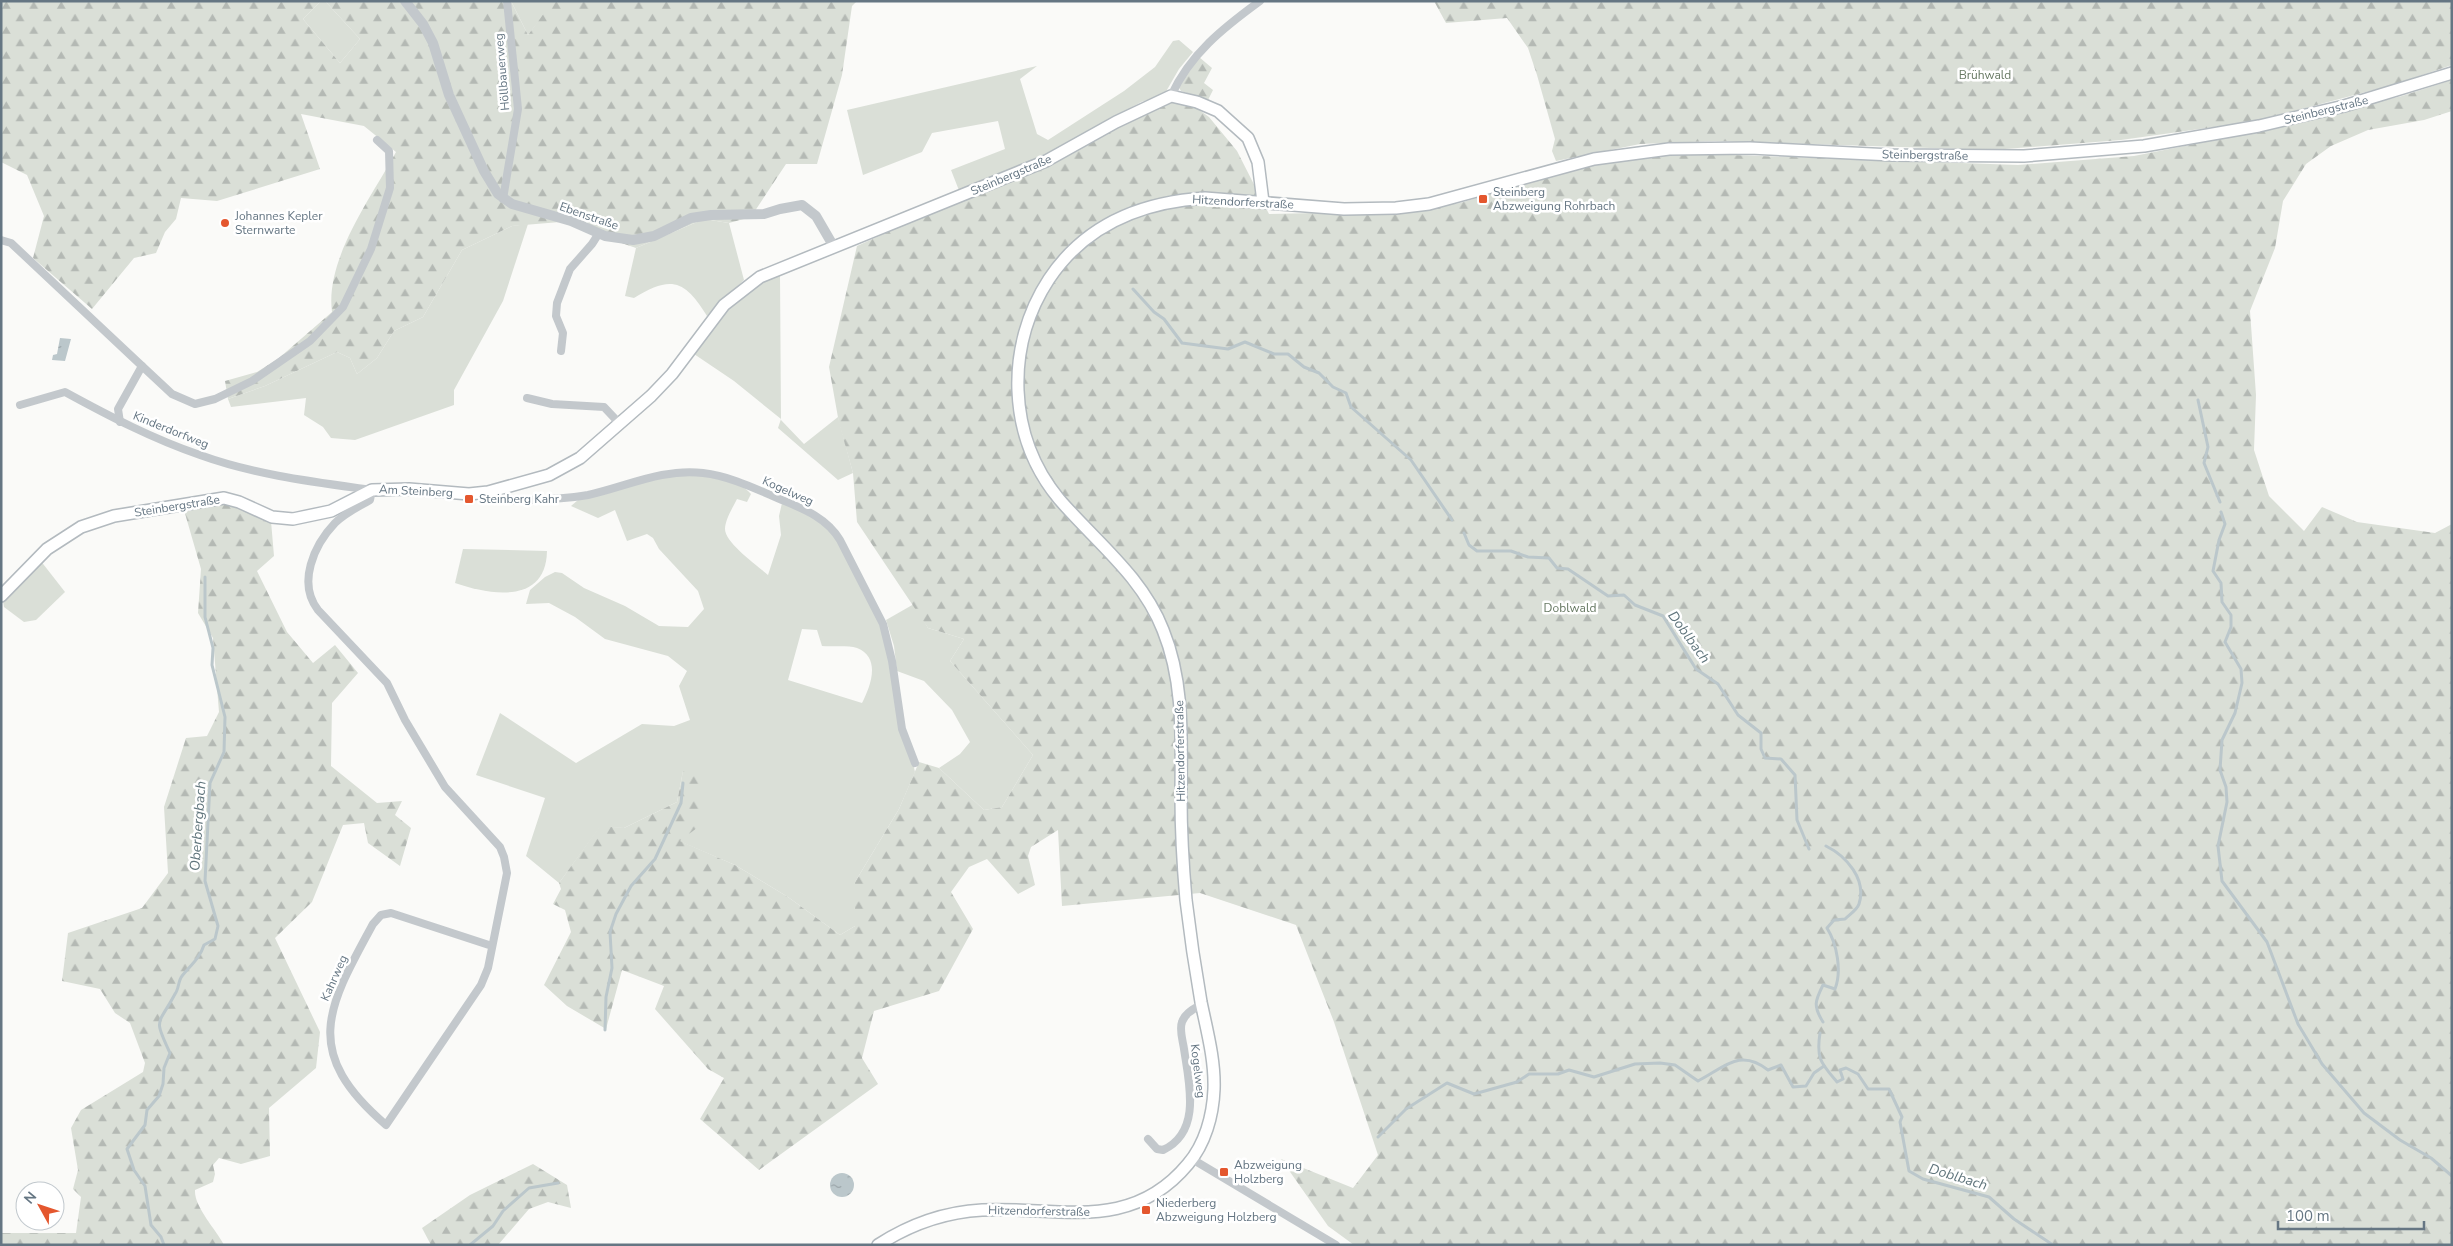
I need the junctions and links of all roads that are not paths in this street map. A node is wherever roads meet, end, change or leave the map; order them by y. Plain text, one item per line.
1 (405, 1) edge
2 (507, 1) edge
3 (1260, 1) edge
4 (2452, 73) edge
5 (1171, 96) junction
6 (377, 140) dead end
7 (503, 199) junction
8 (1263, 202) junction
9 (1396, 208) joint
10 (599, 233) junction
11 (1, 240) edge
12 (834, 247) junction
13 (712, 319) joint
14 (561, 351) dead end
15 (142, 366) junction
16 (527, 398) dead end
17 (20, 405) dead end
18 (120, 422) junction
19 (620, 424) junction
20 (372, 490) junction
21 (488, 492) junction
22 (1, 596) edge
23 (915, 763) dead end
24 (492, 946) junction
25 (1202, 1004) junction
26 (1148, 1139) dead end
27 (1192, 1159) junction
28 (878, 1245) edge
29 (1336, 1245) edge

1 - 7 street, Ebenstraße
2 - 7 street, Höllbauerweg
3 - 5 street
4 - 9 main road, Steinbergstraße
5 - 8 main road
5 - 12 main road, Steinbergstraße
6 - 15 street
7 - 10 street, Ebenstraße
8 - 9 main road, Hitzendorferstraße
8 - 25 main road, Hitzendorferstraße
10 - 12 street, Ebenstraße
10 - 14 street
11 - 15 street
12 - 13 main road, Steinbergstraße
13 - 19 main road, Am Steinberg
15 - 18 street, Kinderdorfweg
16 - 19 street
17 - 18 street
18 - 20 street, Kinderdorfweg
19 - 21 main road, Am Steinberg
20 - 21 main road, Am Steinberg
20 - 22 main road, Steinbergstraße
20 - 24 street, Kahrweg
21 - 23 street, Kogelweg
24 - 24 street, Kahrweg
25 - 26 street, Kogelweg
25 - 27 main road, Hitzendorferstraße
27 - 28 main road, Hitzendorferstraße
27 - 29 street

